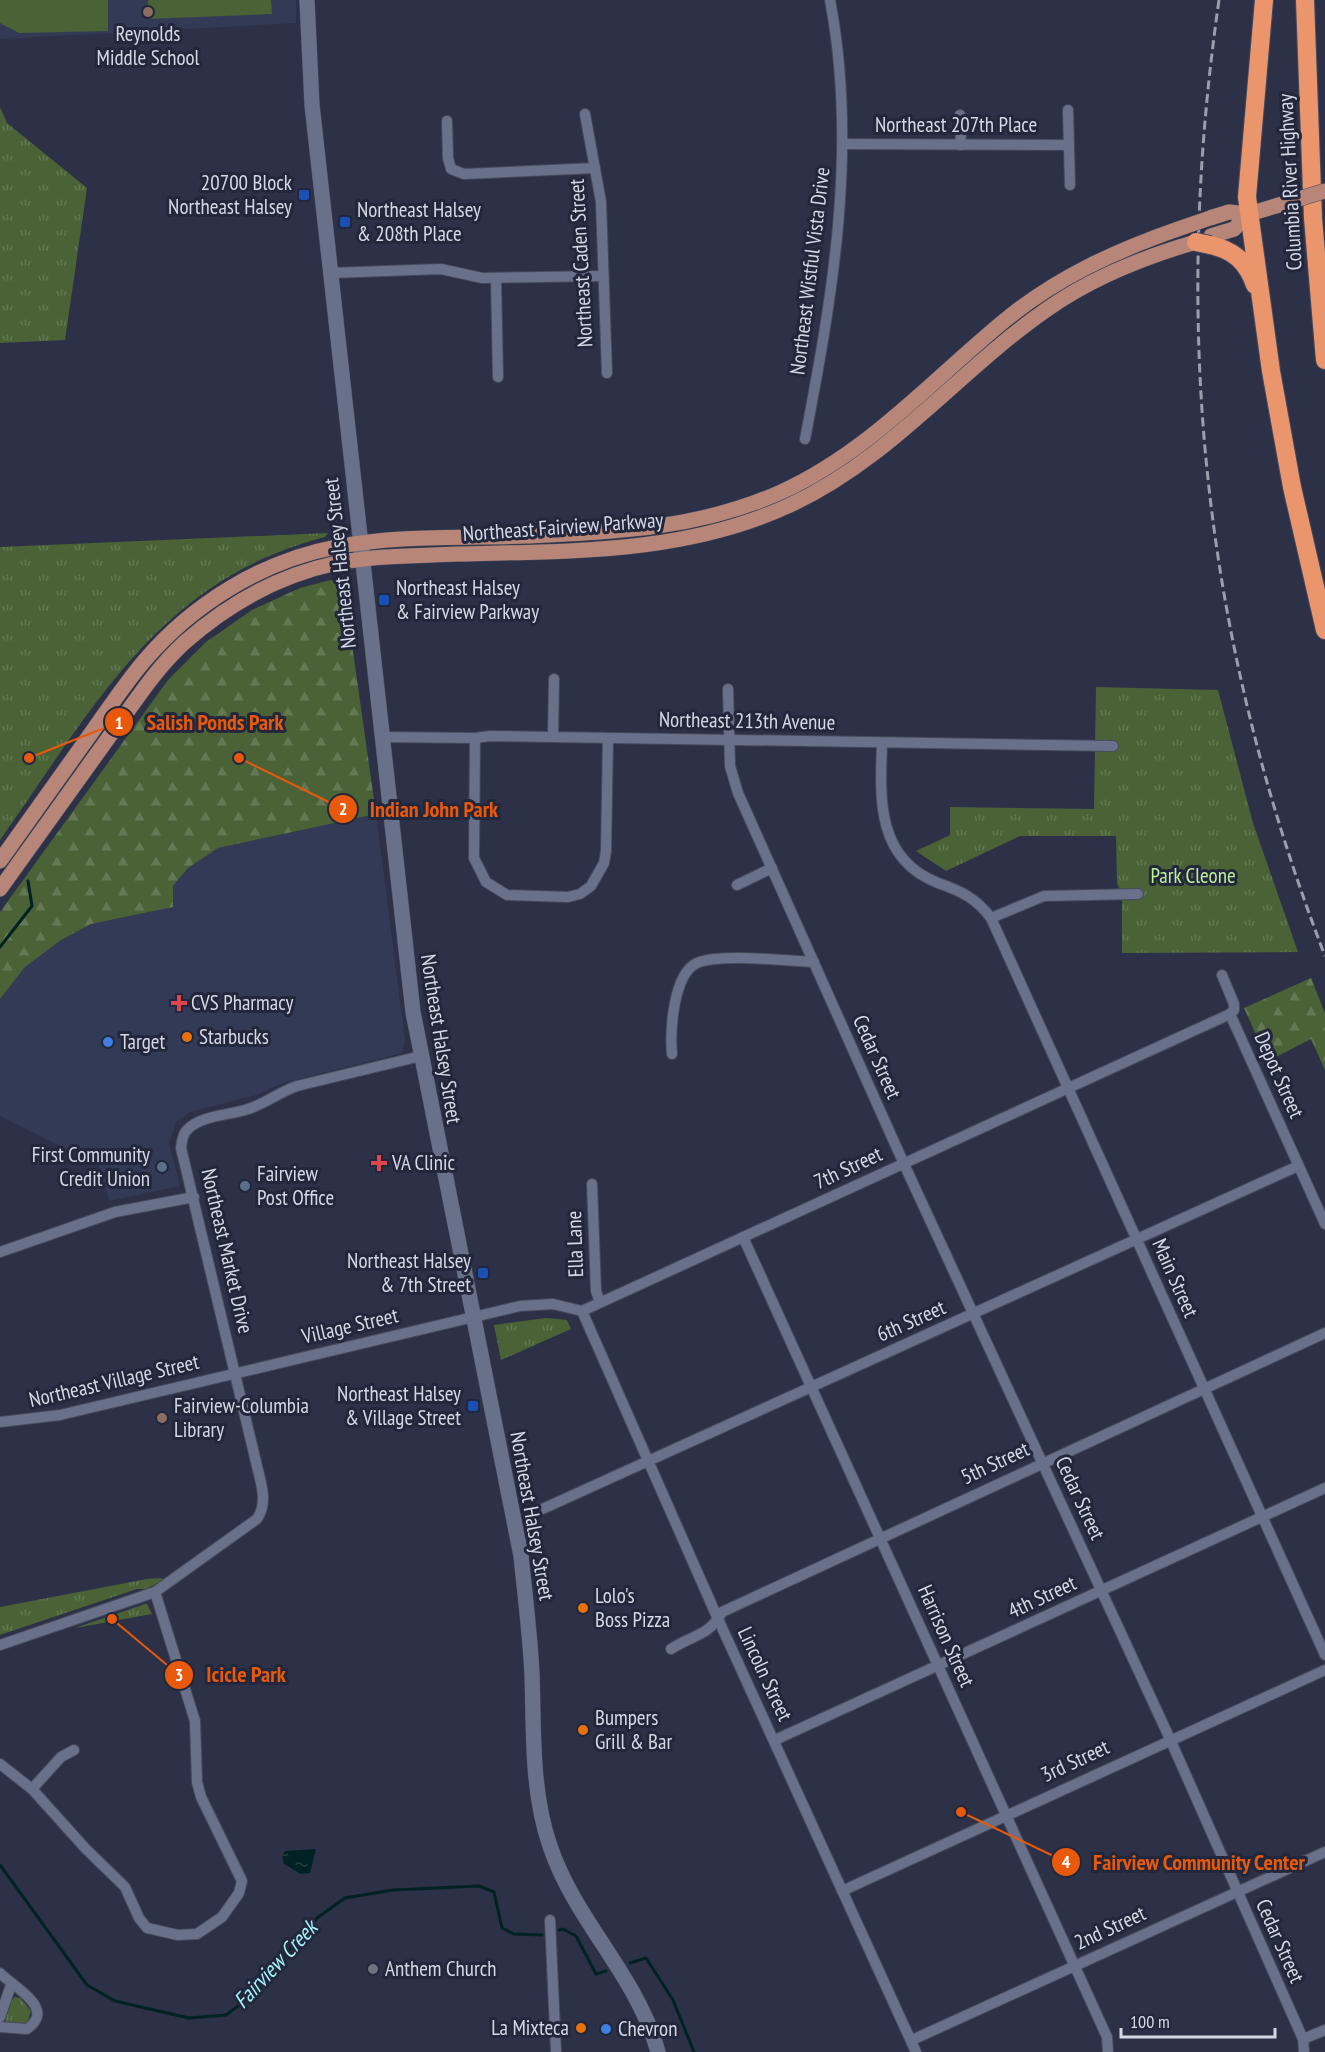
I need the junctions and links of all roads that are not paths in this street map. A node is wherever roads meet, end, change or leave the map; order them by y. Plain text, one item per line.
1 (307, 0) edge
2 (830, 0) edge
3 (1264, 0) edge
4 (1305, 0) edge
5 (1068, 110) dead end
6 (585, 114) dead end
7 (960, 116) dead end
8 (447, 122) dead end
9 (843, 144) junction
10 (961, 145) junction
11 (1069, 145) junction
12 (595, 168) junction
13 (1070, 185) dead end
14 (1325, 191) edge
15 (1249, 214) junction
16 (1199, 242) junction
17 (330, 273) junction
18 (602, 276) junction
19 (496, 279) junction
20 (1258, 293) junction
21 (1325, 360) edge
22 (607, 374) dead end
23 (498, 377) dead end
24 (805, 439) dead end
25 (360, 544) junction
26 (361, 560) junction
27 (1325, 630) edge
28 (554, 679) dead end
29 (728, 689) dead end
30 (381, 737) junction
31 (553, 737) junction
32 (474, 738) junction
33 (608, 738) junction
34 (729, 740) junction
35 (882, 744) junction
36 (1113, 746) dead end
37 (0, 861) edge
38 (772, 868) junction
39 (737, 885) dead end
40 (0, 889) edge
41 (1138, 894) dead end
42 (991, 918) junction
43 (814, 962) junction
44 (1222, 975) dead end
45 (1230, 1014) junction
46 (672, 1054) dead end
47 (421, 1056) junction
48 (1067, 1088) junction
49 (904, 1164) junction
50 (1298, 1166) junction
51 (592, 1184) dead end
52 (194, 1197) junction
53 (1325, 1224) edge
54 (743, 1237) junction
55 (1136, 1240) junction
56 (0, 1252) edge
57 (600, 1302) junction
58 (582, 1311) junction
59 (975, 1314) junction
60 (473, 1316) junction
61 (1325, 1333) edge
62 (236, 1372) junction
63 (1203, 1387) junction
64 (812, 1388) junction
65 (0, 1422) edge
66 (649, 1463) junction
67 (1042, 1464) junction
68 (1325, 1488) edge
69 (538, 1511) dead end
70 (1262, 1516) junction
71 (880, 1537) junction
72 (1102, 1590) junction
73 (155, 1592) junction
74 (718, 1619) junction
75 (0, 1645) edge
76 (671, 1649) dead end
77 (1325, 1655) edge
78 (938, 1665) junction
79 (1325, 1670) edge
80 (1170, 1739) junction
81 (775, 1740) junction
82 (74, 1750) dead end
83 (0, 1764) edge
84 (32, 1789) junction
85 (1006, 1815) junction
86 (1325, 1852) edge
87 (842, 1891) junction
88 (1237, 1892) junction
89 (550, 1920) dead end
90 (1075, 1966) junction
91 (0, 1973) edge
92 (11, 1985) junction
93 (0, 2017) edge
94 (0, 2027) edge
95 (1325, 2030) edge
96 (1303, 2039) junction
97 (912, 2040) junction
98 (556, 2052) edge
99 (658, 2052) edge
100 (916, 2052) edge
101 (1108, 2052) edge
102 (1304, 2052) edge

1 - 17 main road, Northeast Halsey Street
2 - 9 street, Northeast Wistful Vista Drive
3 - 15 highway
4 - 21 highway, Columbia River Highway
5 - 11 street
6 - 12 street, Northeast Caden Street
7 - 10 street
8 - 12 street
9 - 10 street, Northeast 207th Place
9 - 24 street, Northeast Wistful Vista Drive
10 - 11 street, Northeast 207th Place
11 - 13 street
12 - 18 street, Northeast Caden Street
14 - 15 main road, Northeast Fairview Parkway, bridge
15 - 16 main road, Northeast Fairview Parkway
15 - 20 highway
15 - 25 main road, Northeast Fairview Parkway, bridge
16 - 20 highway
16 - 26 main road, Northeast Fairview Parkway
17 - 19 street
17 - 25 main road, Northeast Halsey Street
18 - 19 street
18 - 22 street, Northeast Caden Street
19 - 23 street
20 - 27 highway
25 - 26 main road, Northeast Halsey Street
25 - 37 main road, Northeast Fairview Parkway
26 - 30 main road, Northeast Halsey Street
26 - 40 main road, Northeast Fairview Parkway
28 - 31 street
29 - 34 street, Cedar Street
30 - 32 street, Northeast 213th Avenue
30 - 47 main road, Northeast Halsey Street
31 - 32 street, Northeast 213th Avenue
31 - 33 street, Northeast 213th Avenue
32 - 33 street
33 - 34 street, Northeast 213th Avenue
34 - 35 street, Northeast 213th Avenue
34 - 38 street, Cedar Street
35 - 36 street, Northeast 213th Avenue
35 - 42 street
38 - 39 street
38 - 43 street, Cedar Street
41 - 42 street
42 - 48 street, Main Street
43 - 46 street
43 - 49 street, Cedar Street
44 - 45 street, Depot Street
45 - 48 street, 7th Street
45 - 50 street, Depot Street
47 - 52 street, Northeast Market Drive
47 - 60 main road, Northeast Halsey Street
48 - 49 street, 7th Street
48 - 55 street, Main Street
49 - 54 street, 7th Street
49 - 59 street, Cedar Street
50 - 53 street, Depot Street
50 - 55 street, 6th Street
51 - 57 street, Ella Lane
52 - 56 street
52 - 62 street, Northeast Market Drive
54 - 57 street, 7th Street
54 - 64 street, Harrison Street
55 - 59 street, 6th Street
55 - 63 street, Main Street
57 - 58 street, 7th Street
58 - 60 street
58 - 66 street, Lincoln Street
59 - 64 street, 6th Street
59 - 67 street, Cedar Street
60 - 62 street, Village Street
60 - 99 main road, Northeast Halsey Street
61 - 63 street, 5th Street
62 - 65 street, Northeast Village Street
62 - 73 street, Northeast Market Drive
63 - 67 street, 5th Street
63 - 70 street, Main Street
64 - 66 street, 6th Street
64 - 71 street, Harrison Street
66 - 69 street, 6th Street
66 - 74 street, Lincoln Street
67 - 71 street, 5th Street
67 - 72 street, Cedar Street
68 - 70 street, 4th Street
70 - 72 street, 4th Street
70 - 77 street, Main Street
71 - 74 street, 5th Street
71 - 78 street, Harrison Street
72 - 78 street, 4th Street
72 - 80 street, Cedar Street
73 - 75 street
73 - 84 street
74 - 76 street, 5th Street
74 - 81 street, Lincoln Street
78 - 81 street, 4th Street
78 - 85 street, Harrison Street
79 - 80 street, 3rd Street
80 - 85 street, 3rd Street
80 - 88 street, Cedar Street
81 - 87 street, Lincoln Street
82 - 84 street
83 - 84 street
85 - 87 street, 3rd Street
85 - 90 street, Harrison Street
86 - 88 street, 2nd Street
87 - 97 street, Lincoln Street
88 - 90 street, 2nd Street
88 - 96 street, Cedar Street
89 - 98 street
90 - 97 street, 2nd Street
90 - 101 street, Harrison Street
91 - 92 street
92 - 93 street
92 - 94 street
95 - 96 street
96 - 102 street, Cedar Street
97 - 100 street, Lincoln Street

